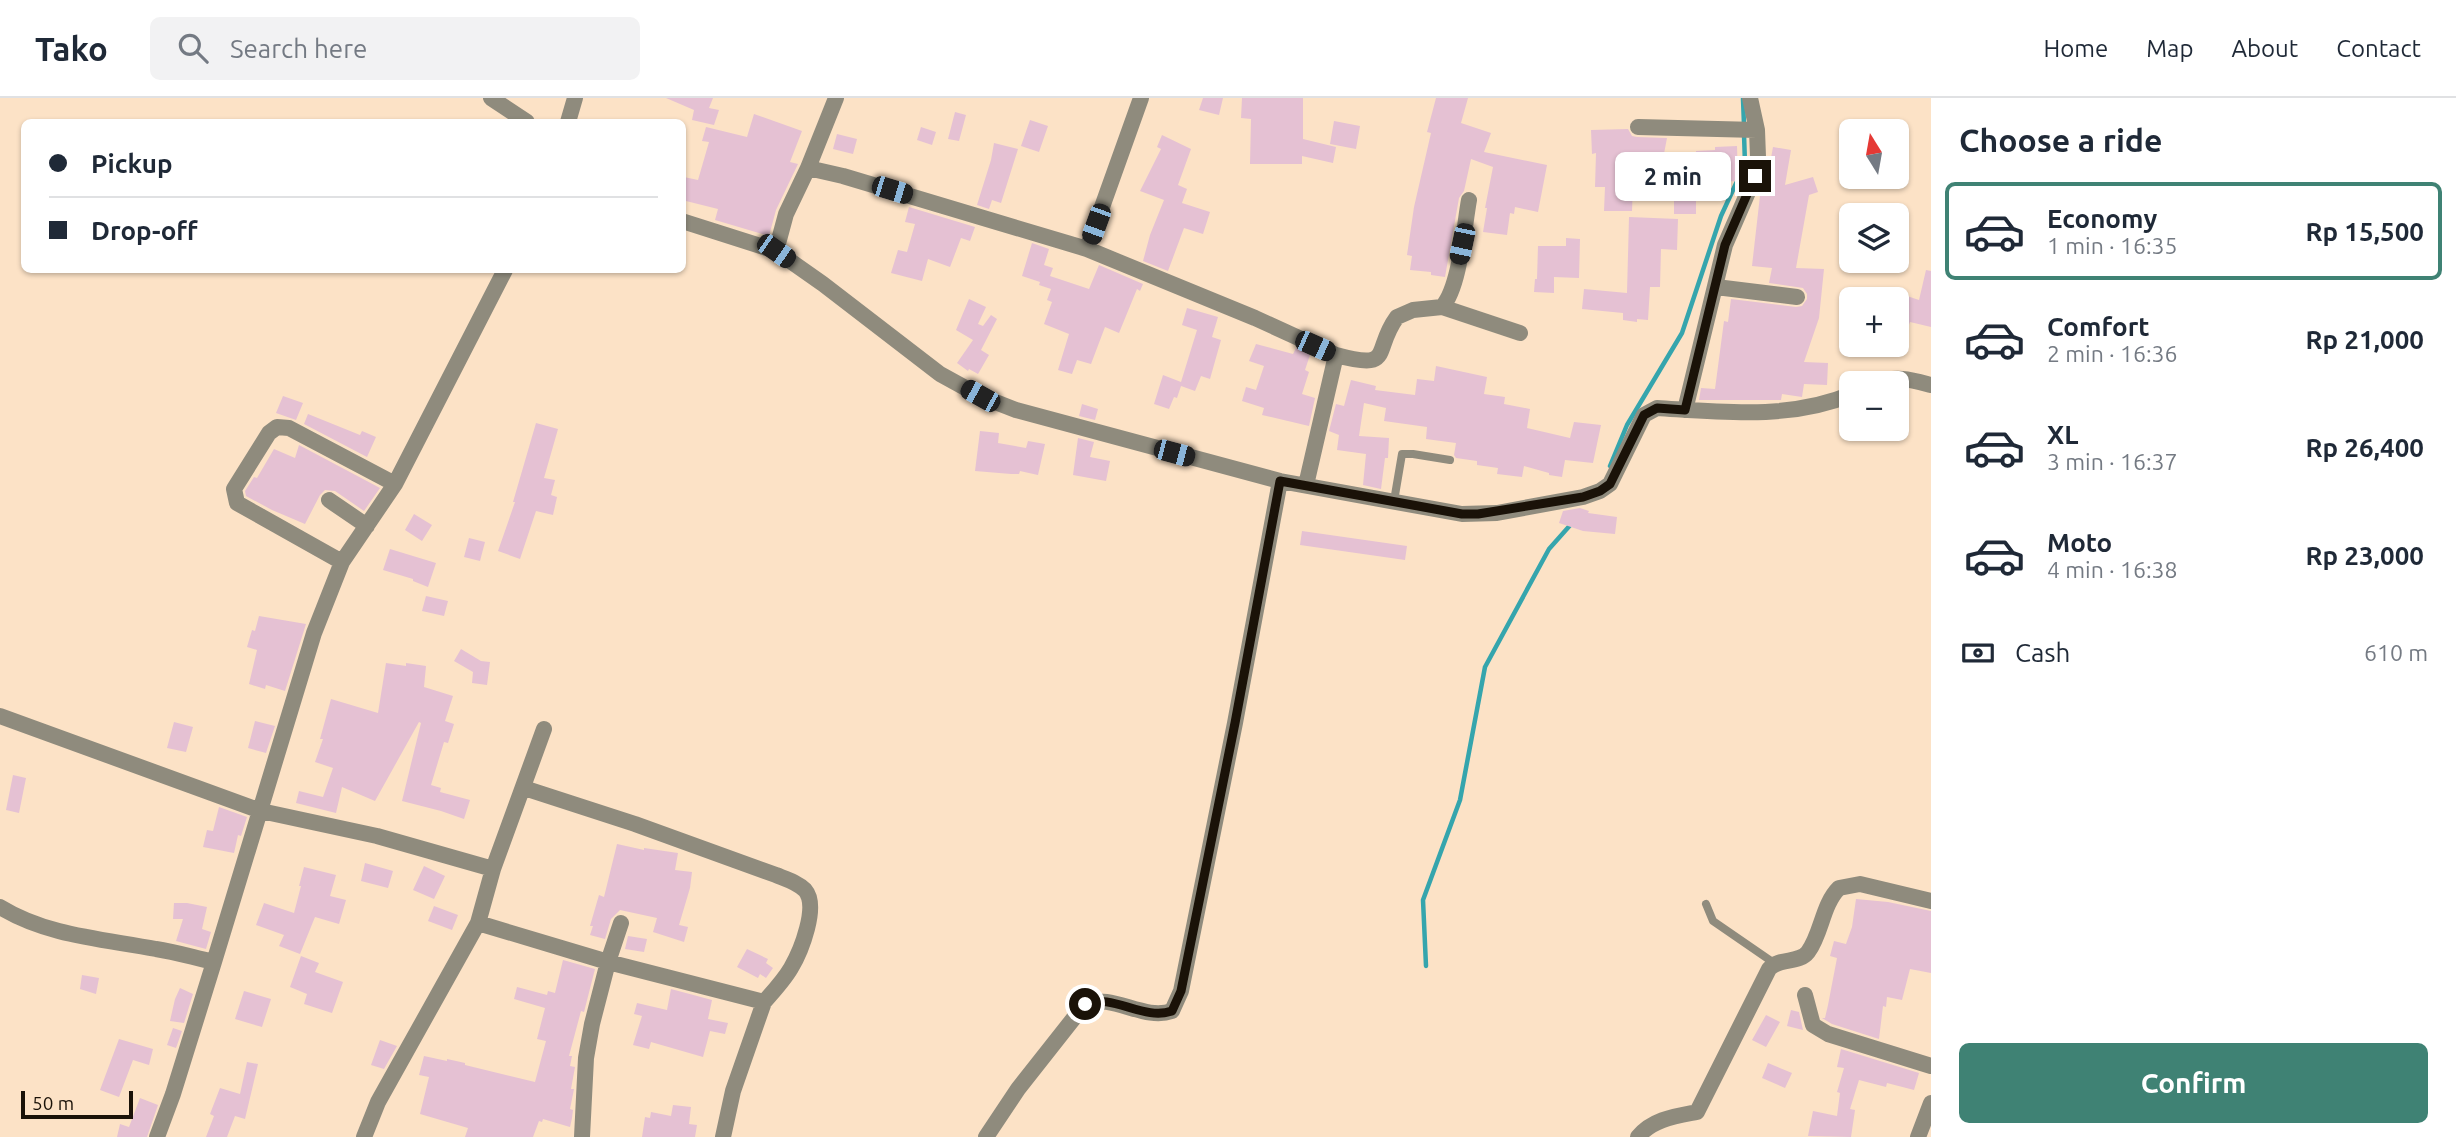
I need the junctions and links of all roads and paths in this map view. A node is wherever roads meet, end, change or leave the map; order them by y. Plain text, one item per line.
1 (491, 98) edge
2 (575, 98) edge
3 (836, 98) edge
4 (1141, 98) edge
5 (1750, 98) edge
6 (522, 119) edge
7 (569, 119) edge
8 (1638, 127) dead end
9 (1757, 131) junction
10 (808, 168) junction
11 (1469, 200) dead end
12 (686, 222) edge
13 (1087, 249) junction
14 (776, 251) junction
15 (503, 273) edge
16 (1716, 287) junction
17 (1797, 297) dead end
18 (1442, 307) junction
19 (1520, 333) dead end
20 (1336, 355) junction
21 (1909, 379) edge
22 (1931, 385) edge
23 (1839, 399) edge
24 (1685, 410) junction
25 (1450, 460) dead end
26 (1280, 481) junction
27 (395, 484) junction
28 (1306, 485) junction
29 (329, 499) dead end
30 (1394, 501) junction
31 (366, 526) junction
32 (342, 562) junction
33 (0, 716) edge
34 (544, 729) dead end
35 (524, 789) junction
36 (261, 811) junction
37 (493, 869) junction
38 (1931, 901) edge
39 (1706, 904) dead end
40 (0, 907) edge
41 (478, 922) junction
42 (621, 923) dead end
43 (214, 962) junction
44 (608, 962) junction
45 (1774, 963) junction
46 (1805, 995) dead end
47 (764, 1002) junction
48 (1931, 1066) edge
49 (1931, 1103) edge
50 (157, 1137) edge
51 (364, 1137) edge
52 (582, 1137) edge
53 (723, 1137) edge
54 (986, 1137) edge
55 (1638, 1137) edge
56 (1919, 1137) edge

1 - 6 street
2 - 7 street
3 - 10 street
4 - 13 street
5 - 9 street
8 - 9 street
9 - 16 street
10 - 13 street
10 - 14 street
11 - 18 street
12 - 14 street
13 - 20 street
14 - 26 street
15 - 27 street
16 - 17 street
16 - 24 street
18 - 19 street
18 - 20 street
20 - 28 street
21 - 22 street
23 - 24 street
24 - 30 street
25 - 30 lane
26 - 28 street
26 - 54 street
27 - 31 street
27 - 32 street
28 - 30 street
29 - 31 street
31 - 32 street
32 - 36 street
33 - 36 street
34 - 35 street
35 - 37 street
35 - 47 street
36 - 37 street
36 - 43 street
37 - 41 street
38 - 45 street
39 - 45 lane
40 - 43 street
41 - 44 street
41 - 51 street
42 - 44 street
43 - 50 street
44 - 47 street
44 - 52 street
45 - 55 street
46 - 48 street
47 - 53 street
49 - 56 street

